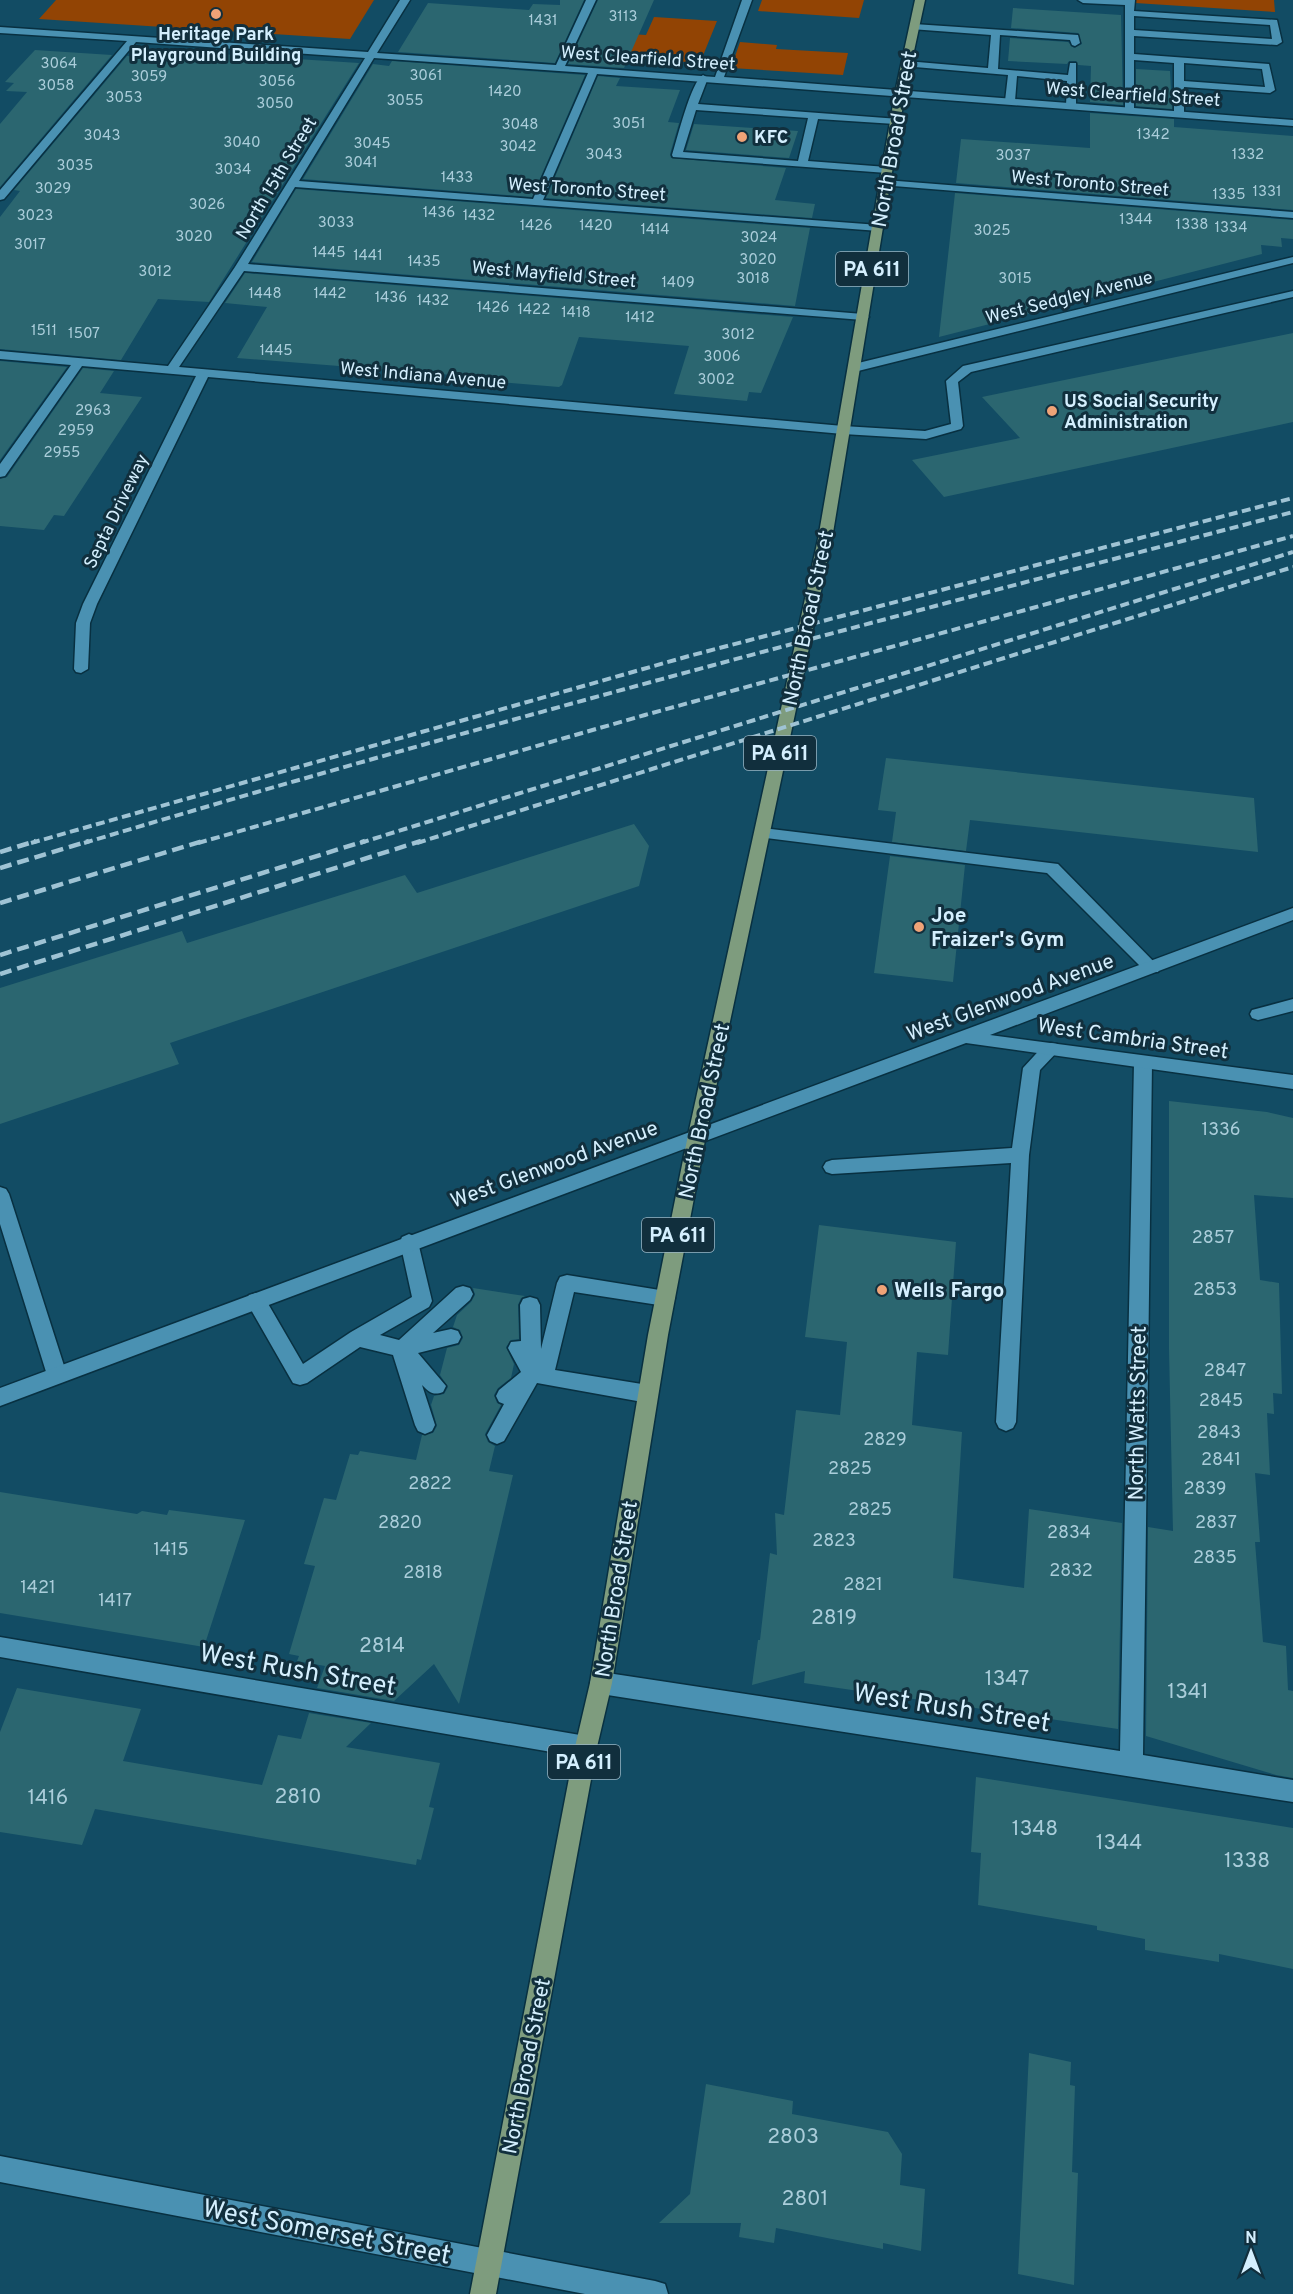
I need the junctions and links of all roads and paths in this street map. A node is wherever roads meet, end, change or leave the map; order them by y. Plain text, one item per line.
1 (405, 0) edge
2 (591, 0) edge
3 (747, 0) edge
4 (920, 0) edge
5 (1083, 0) edge
6 (1130, 5) edge
7 (914, 27) junction
8 (0, 30) edge
9 (996, 32) junction
10 (1130, 33) junction
11 (133, 39) junction
12 (1075, 43) dead end
13 (370, 55) junction
14 (1130, 57) junction
15 (1179, 60) junction
16 (1039, 63) dead end
17 (906, 64) junction
18 (1073, 65) dead end
19 (559, 68) junction
20 (594, 70) junction
21 (993, 72) junction
22 (1013, 73) junction
23 (1038, 75) junction
24 (703, 78) junction
25 (1072, 78) junction
26 (719, 79) junction
27 (1179, 84) junction
28 (900, 93) junction
29 (1010, 101) junction
30 (1071, 106) junction
31 (692, 107) junction
32 (1129, 111) junction
33 (1179, 114) junction
34 (814, 115) junction
35 (895, 121) junction
36 (1293, 123) edge
37 (802, 164) junction
38 (887, 170) junction
39 (885, 183) junction
40 (293, 184) junction
41 (0, 197) edge
42 (537, 201) junction
43 (1293, 215) edge
44 (879, 228) junction
45 (1293, 260) edge
46 (241, 267) junction
47 (1293, 294) edge
48 (863, 317) junction
49 (0, 355) edge
50 (79, 362) junction
51 (854, 368) junction
52 (171, 371) junction
53 (203, 374) junction
54 (843, 430) junction
55 (0, 473) edge
56 (81, 669) dead end
57 (763, 833) junction
58 (1293, 914) edge
59 (1152, 968) junction
60 (1293, 1005) edge
61 (1258, 1014) dead end
62 (967, 1038) junction
63 (1051, 1049) junction
64 (1143, 1063) junction
65 (1293, 1082) edge
66 (697, 1135) junction
67 (1020, 1155) junction
68 (832, 1167) dead end
69 (0, 1194) edge
70 (409, 1242) junction
71 (463, 1294) dead end
72 (665, 1298) junction
73 (256, 1300) junction
74 (530, 1305) dead end
75 (451, 1337) dead end
76 (358, 1338) junction
77 (518, 1348) dead end
78 (402, 1349) junction
79 (57, 1375) junction
80 (538, 1375) junction
81 (436, 1386) dead end
82 (648, 1394) junction
83 (0, 1396) edge
84 (506, 1396) dead end
85 (1006, 1422) dead end
86 (425, 1425) dead end
87 (497, 1436) dead end
88 (0, 1647) edge
89 (601, 1683) junction
90 (586, 1747) junction
91 (1131, 1764) junction
92 (1293, 1791) edge
93 (0, 2169) edge
94 (489, 2262) junction
95 (483, 2294) edge
96 (655, 2294) edge

1 - 13 street, North 15th Street
2 - 19 street
3 - 26 street
4 - 7 main road, North Broad Street / PA 611
5 - 6 street
6 - 10 street
6 - 10 street
7 - 9 street
7 - 17 main road, North Broad Street / PA 611
8 - 11 street, West Clearfield Street
9 - 12 street
9 - 21 street
10 - 14 street
11 - 13 street, West Clearfield Street
11 - 41 street
13 - 19 street, West Clearfield Street
13 - 40 street, North 15th Street
14 - 15 street
14 - 32 street
15 - 27 street
15 - 27 street
16 - 23 street
17 - 21 street
17 - 28 main road, North Broad Street / PA 611
18 - 25 street
19 - 20 street, West Clearfield Street
20 - 24 street, West Clearfield Street
20 - 42 street
21 - 22 street
22 - 23 street
22 - 29 street
23 - 25 street
24 - 26 street, West Clearfield Street
24 - 31 street
25 - 30 street
26 - 28 street, West Clearfield Street
27 - 33 street
28 - 29 street, West Clearfield Street
28 - 35 main road, North Broad Street / PA 611
29 - 30 street, West Clearfield Street
30 - 32 street, West Clearfield Street
31 - 34 street
31 - 37 street
32 - 33 street, West Clearfield Street
33 - 36 street, West Clearfield Street
34 - 35 street
34 - 37 street
35 - 38 main road, North Broad Street / PA 611
37 - 38 street
38 - 39 main road, North Broad Street / PA 611
39 - 43 street, West Toronto Street
39 - 44 main road, North Broad Street / PA 611
40 - 42 street, West Toronto Street
40 - 46 street, North 15th Street
42 - 44 street, West Toronto Street
44 - 48 main road, North Broad Street / PA 611
45 - 51 street, West Sedgley Avenue
46 - 48 street, West Mayfield Street
46 - 52 street, North 15th Street
47 - 54 street, West Indiana Avenue
48 - 51 main road, North Broad Street / PA 611
49 - 50 street, West Indiana Avenue
50 - 52 street, West Indiana Avenue
50 - 55 street
51 - 54 main road, North Broad Street / PA 611
52 - 53 street, West Indiana Avenue
53 - 54 street, West Indiana Avenue
53 - 56 street, Septa Driveway
54 - 57 main road, North Broad Street / PA 611
57 - 59 street
57 - 66 main road, North Broad Street / PA 611
58 - 59 street, West Glenwood Avenue
59 - 62 street, West Glenwood Avenue
60 - 61 street
62 - 63 street, West Cambria Street
62 - 66 street, West Glenwood Avenue
63 - 64 street, West Cambria Street
63 - 67 street
64 - 65 street, West Cambria Street
64 - 91 street, North Watts Street
66 - 70 street, West Glenwood Avenue
66 - 72 main road, North Broad Street / PA 611
67 - 68 street
67 - 85 street
69 - 79 street
70 - 73 street, West Glenwood Avenue
70 - 76 street
71 - 78 street
72 - 80 street
72 - 82 main road, North Broad Street / PA 611
73 - 76 street
73 - 79 street, West Glenwood Avenue
74 - 80 street
75 - 78 street
76 - 78 street
77 - 80 street
78 - 81 street
78 - 86 street
79 - 83 street, West Glenwood Avenue
80 - 82 street
80 - 84 street
80 - 87 street
82 - 89 main road, North Broad Street / PA 611
88 - 90 street, West Rush Street
89 - 90 main road, North Broad Street / PA 611
89 - 91 street, West Rush Street
90 - 94 main road, North Broad Street / PA 611
91 - 92 street, West Rush Street
93 - 94 street, West Somerset Street
94 - 95 main road, North Broad Street / PA 611
94 - 96 street, West Somerset Street

